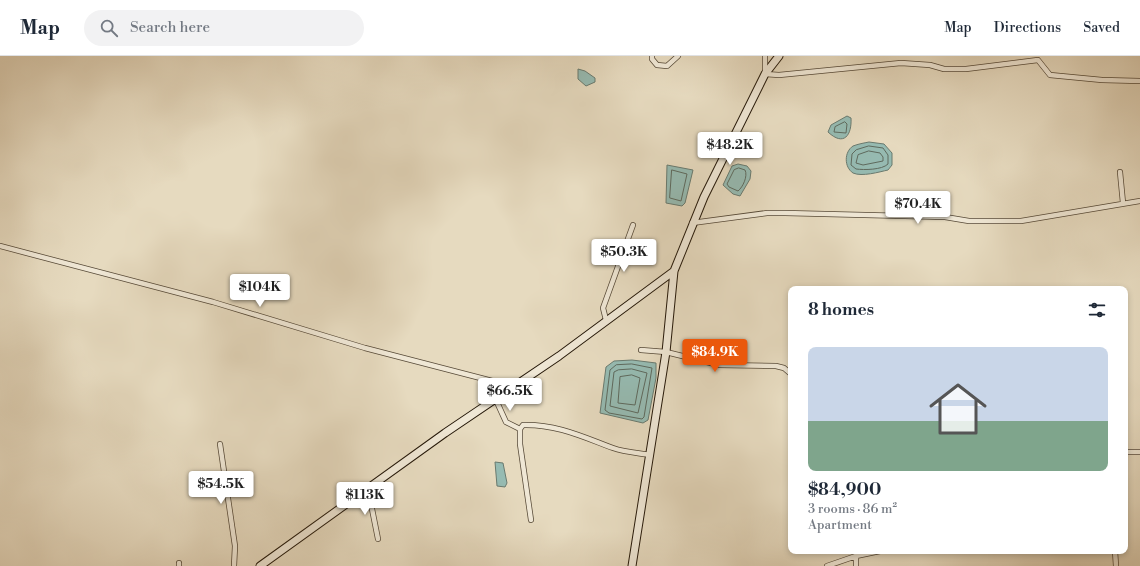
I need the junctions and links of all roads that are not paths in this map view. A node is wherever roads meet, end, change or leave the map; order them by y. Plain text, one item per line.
1 (652, 56) edge
2 (678, 56) edge
3 (765, 56) edge
4 (779, 56) edge
5 (765, 74) junction
6 (1140, 81) edge
7 (1120, 172) dead end
8 (1140, 201) edge
9 (1123, 203) junction
10 (692, 223) junction
11 (633, 225) dead end
12 (0, 246) edge
13 (674, 271) junction
14 (606, 320) junction
15 (641, 350) dead end
16 (666, 352) junction
17 (788, 371) edge
18 (505, 393) junction
19 (496, 400) junction
20 (520, 429) junction
21 (220, 444) dead end
22 (1128, 452) edge
23 (1140, 452) edge
24 (650, 455) junction
25 (368, 490) junction
26 (531, 520) dead end
27 (378, 539) dead end
28 (866, 554) edge
29 (1115, 554) edge
30 (856, 556) junction
31 (234, 566) edge
32 (260, 566) edge
33 (632, 566) edge
34 (827, 566) edge
35 (856, 566) edge
36 (1116, 566) edge

1 - 2 street
3 - 5 street
4 - 5 main road
5 - 6 street
5 - 10 main road
7 - 9 street
8 - 9 street
9 - 10 street
10 - 13 main road
11 - 14 street
12 - 18 street
13 - 14 main road
13 - 16 main road
14 - 18 main road
15 - 16 street
16 - 17 street
16 - 24 main road
18 - 19 main road
19 - 20 street
19 - 25 main road
20 - 24 street
20 - 26 street
21 - 31 street
22 - 23 street
24 - 33 main road
25 - 27 street
25 - 32 main road
28 - 30 street
29 - 36 street
30 - 34 street
30 - 35 street

